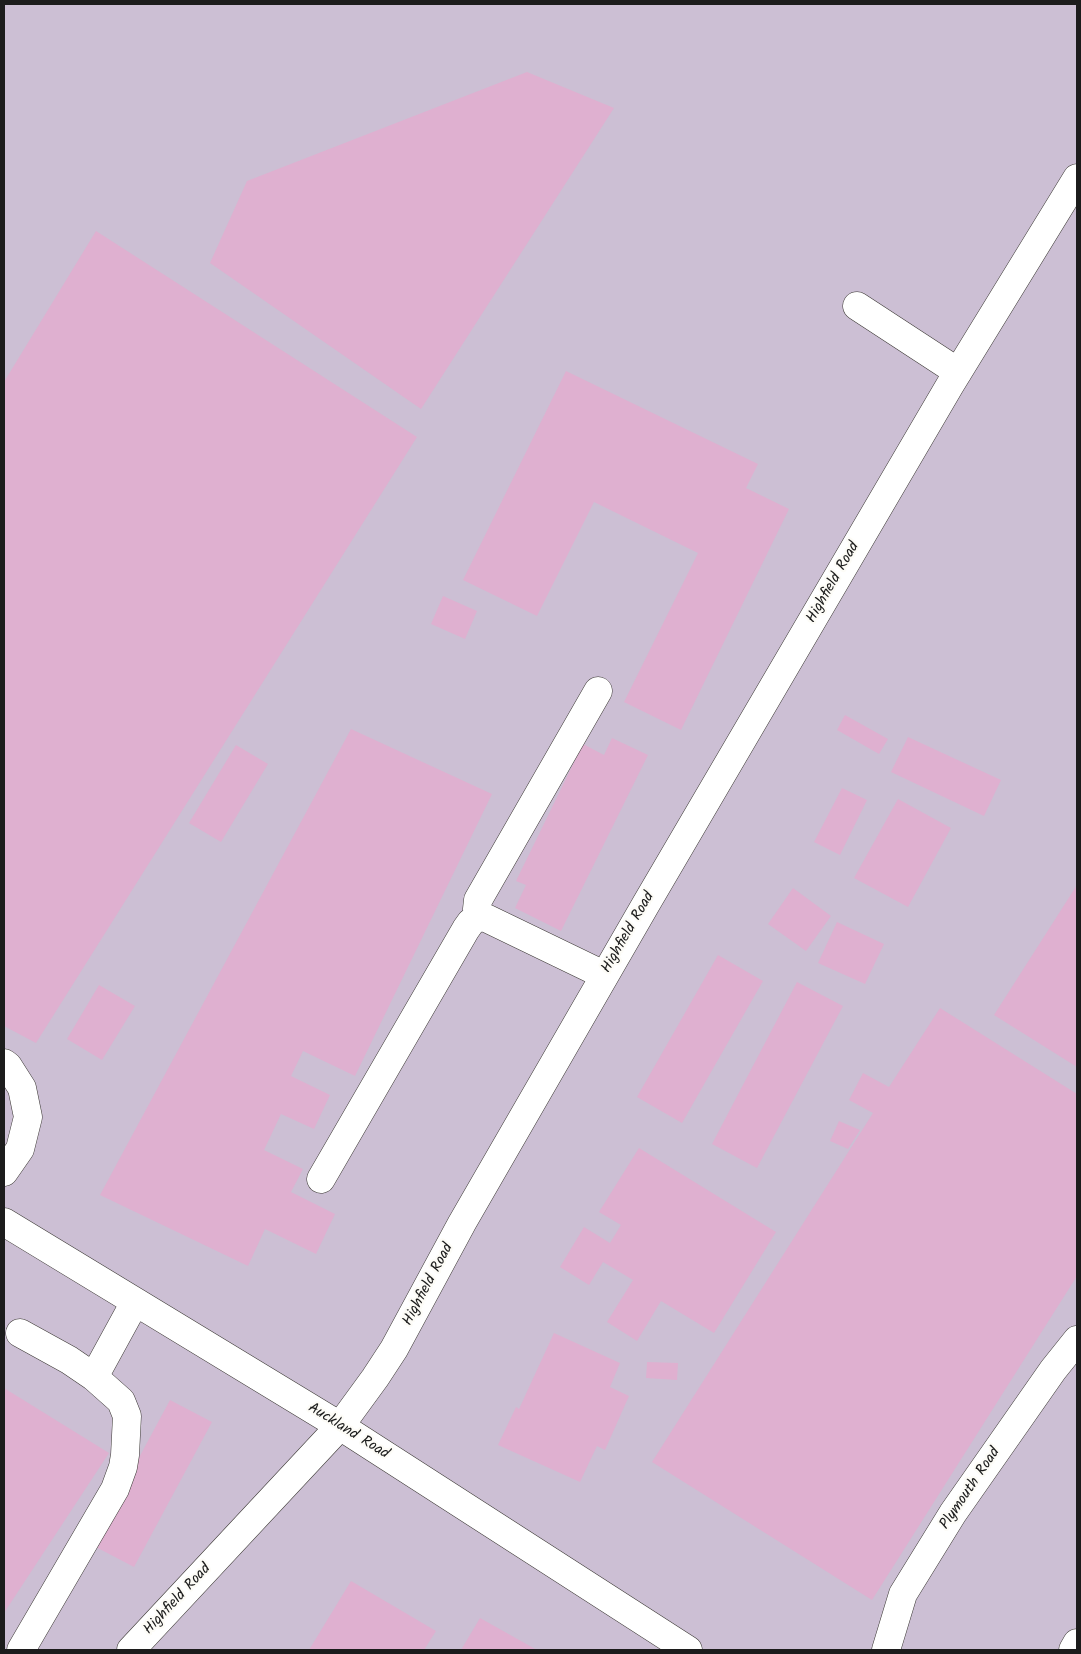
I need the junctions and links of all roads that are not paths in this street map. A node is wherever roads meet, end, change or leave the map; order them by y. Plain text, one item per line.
1 (1077, 178) edge
2 (857, 306) dead end
3 (958, 372) junction
4 (598, 691) dead end
5 (479, 917) junction
6 (604, 976) junction
7 (4, 1063) edge
8 (4, 1172) edge
9 (321, 1178) dead end
10 (4, 1222) edge
11 (135, 1302) junction
12 (20, 1333) dead end
13 (1077, 1340) edge
14 (94, 1377) junction
15 (340, 1426) junction
16 (1077, 1644) edge
17 (21, 1650) edge
18 (131, 1650) edge
19 (688, 1650) edge
20 (886, 1650) edge
21 (1073, 1650) edge

1 - 3 street, Highfield Road
2 - 3 street
3 - 6 street, Highfield Road
4 - 5 street
5 - 6 street
5 - 9 street
6 - 15 street, Highfield Road
7 - 8 street
10 - 11 street, Auckland Road
11 - 14 street
11 - 15 street, Auckland Road
12 - 14 street
13 - 20 street, Plymouth Road
14 - 17 street
15 - 18 street, Highfield Road
15 - 19 street, Auckland Road
16 - 21 street

